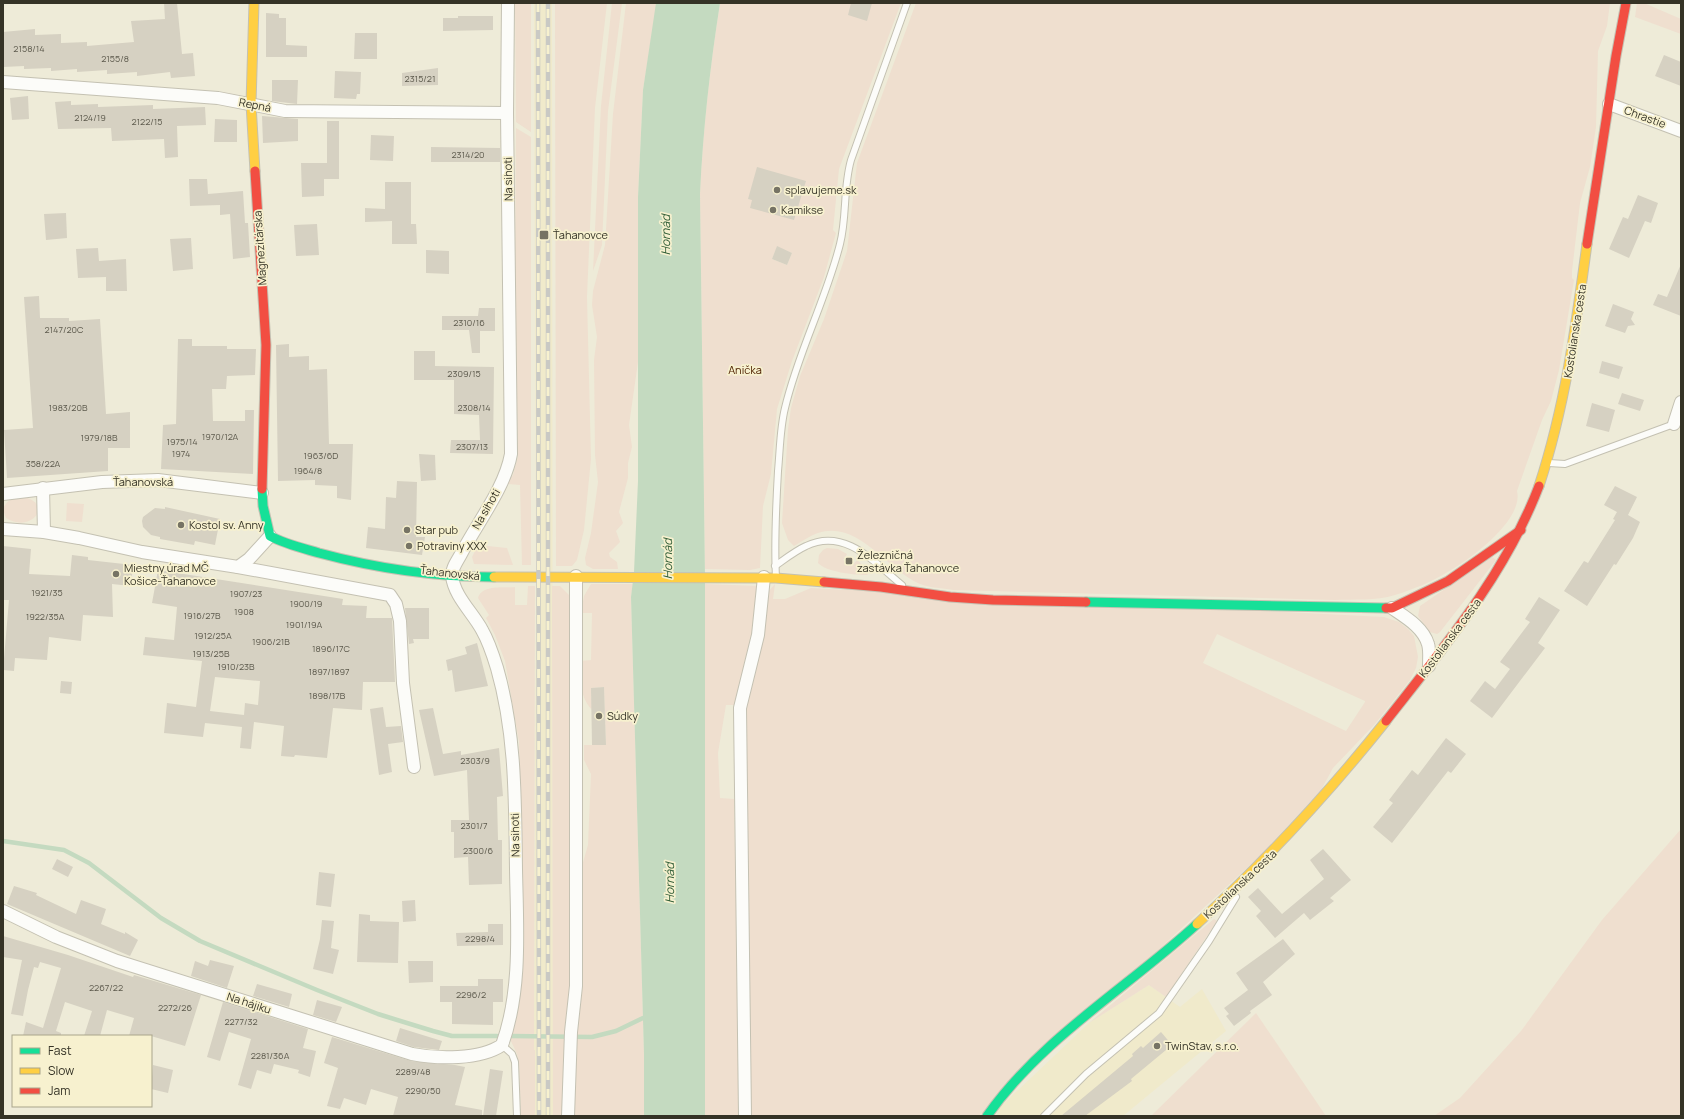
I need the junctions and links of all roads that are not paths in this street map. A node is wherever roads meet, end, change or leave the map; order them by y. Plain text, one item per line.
1 (254, 3) edge
2 (508, 3) edge
3 (907, 3) edge
4 (1626, 3) edge
5 (3, 82) edge
6 (251, 104) junction
7 (1609, 104) junction
8 (507, 112) junction
9 (1681, 131) edge
10 (1681, 402) edge
11 (1674, 424) joint
12 (1547, 462) junction
13 (43, 488) junction
14 (262, 493) junction
15 (3, 494) edge
16 (3, 529) edge
17 (1521, 530) junction
18 (44, 532) junction
19 (270, 536) junction
20 (775, 566) junction
21 (238, 567) junction
22 (452, 575) junction
23 (576, 576) junction
24 (770, 578) junction
25 (909, 591) junction
26 (1392, 608) junction
27 (1429, 666) junction
28 (414, 767) dead end
29 (1244, 881) junction
30 (3, 911) edge
31 (502, 1045) junction
32 (517, 1116) edge
33 (568, 1116) edge
34 (745, 1116) edge
35 (987, 1116) edge
36 (1044, 1116) edge

1 - 6 street, Magnezitárska
2 - 8 street, Na sihoti
3 - 20 lane
4 - 7 street, Kostolianska cesta
5 - 6 street, Repná
6 - 8 street, Repná
6 - 14 street, Magnezitárska
7 - 9 street, Chrastie
7 - 12 street, Kostolianska cesta
8 - 22 street, Na sihoti
10 - 11 street
11 - 12 lane
12 - 17 street, Kostolianska cesta
13 - 14 street, Ťahanovská
13 - 15 street, Ťahanovská
13 - 18 street
14 - 19 street
16 - 18 street
17 - 26 street
17 - 27 street, Kostolianska cesta
18 - 21 street
19 - 21 street
19 - 22 street, Ťahanovská
20 - 24 lane
20 - 25 lane
21 - 28 street
22 - 23 street, Ťahanovská
22 - 31 street, Na sihoti
23 - 24 street, Ťahanovská
23 - 33 street
24 - 25 street, Ťahanovská
24 - 34 street
25 - 26 street, Ťahanovská
26 - 27 street
27 - 29 street, Kostolianska cesta
29 - 35 street, Kostolianska cesta
29 - 36 lane
30 - 31 street, Na hájiku
31 - 32 lane

